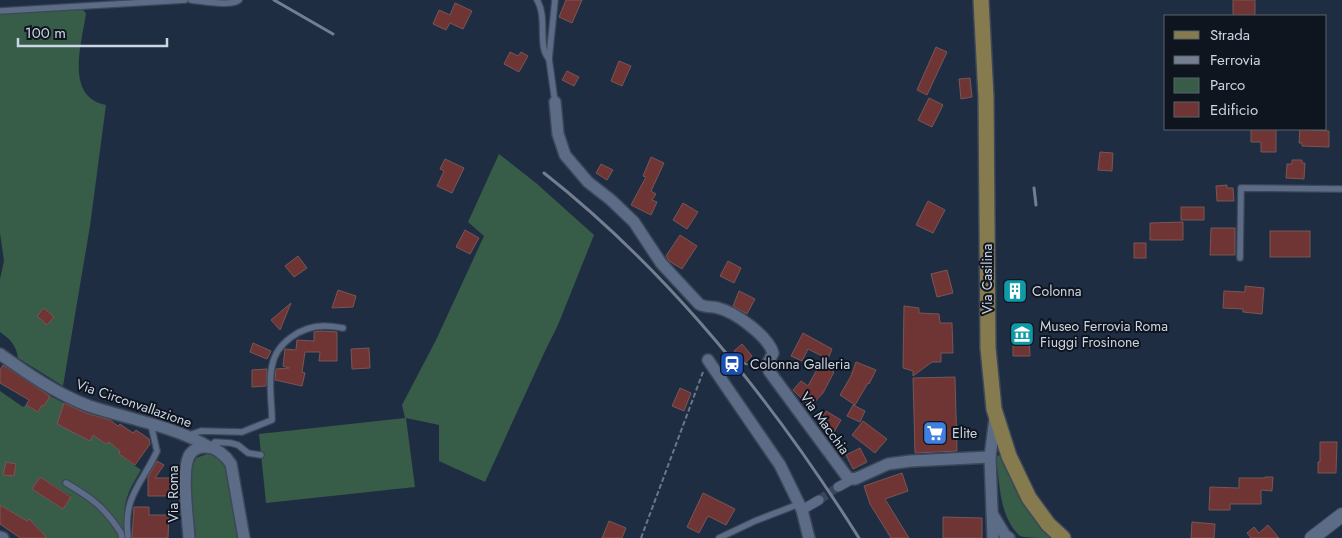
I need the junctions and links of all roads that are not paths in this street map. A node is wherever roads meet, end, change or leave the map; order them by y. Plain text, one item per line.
1 (186, 0) edge
2 (191, 0) edge
3 (239, 0) edge
4 (538, 0) edge
5 (555, 0) edge
6 (981, 0) edge
7 (0, 11) edge
8 (549, 58) junction
9 (555, 102) joint
10 (1342, 190) edge
11 (1240, 258) dead end
12 (343, 328) dead end
13 (0, 354) edge
14 (708, 360) road end
15 (995, 414) junction
16 (151, 425) junction
17 (188, 436) junction
18 (209, 447) junction
19 (262, 455) dead end
20 (990, 457) junction
21 (851, 480) junction
22 (66, 483) dead end
23 (838, 487) tunnel mouth
24 (819, 500) tunnel mouth
25 (801, 507) junction
26 (992, 513) junction
27 (1340, 518) edge
28 (125, 537) edge
29 (188, 538) edge
30 (244, 538) edge
31 (719, 538) edge
32 (809, 538) edge
33 (993, 538) edge
34 (1009, 538) edge
35 (1063, 538) edge
36 (1312, 538) edge

1 - 7 lane
2 - 3 lane
4 - 8 lane
5 - 8 lane
6 - 15 main road, Via Casilina
8 - 9 lane
9 - 21 street, Via Macchia
10 - 11 lane
12 - 17 lane
13 - 16 street, Via Circonvallazione
14 - 25 street
15 - 20 street
15 - 35 main road, Via Casilina
16 - 17 street, Via Circonvallazione
16 - 28 lane
17 - 18 street, Via Circonvallazione
18 - 19 lane
18 - 29 street, Via Roma
18 - 30 street
20 - 21 street
20 - 26 street
21 - 23 street
22 - 28 lane
24 - 25 street
25 - 31 lane
25 - 32 street
26 - 33 street
26 - 34 street
27 - 36 street

